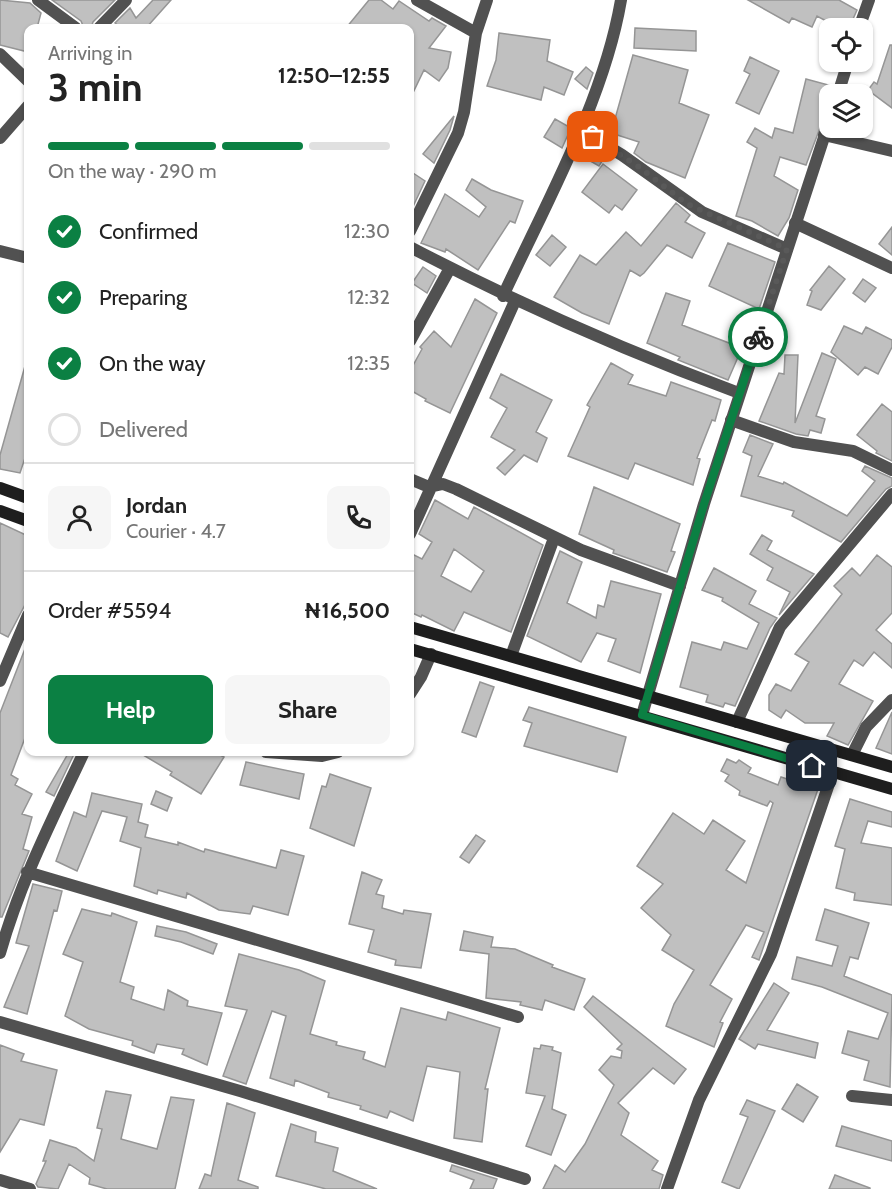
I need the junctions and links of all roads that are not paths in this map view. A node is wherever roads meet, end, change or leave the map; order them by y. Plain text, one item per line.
1 (38, 0) edge
2 (126, 0) edge
3 (417, 0) edge
4 (487, 0) edge
5 (621, 0) edge
6 (865, 1) edge
7 (861, 18) edge
8 (70, 24) edge
9 (103, 24) edge
10 (476, 33) junction
11 (0, 54) edge
12 (24, 77) edge
13 (24, 111) edge
14 (579, 129) junction
15 (0, 138) edge
16 (823, 138) edge
17 (837, 138) edge
18 (892, 151) edge
19 (414, 223) edge
20 (795, 223) junction
21 (414, 249) edge
22 (787, 249) junction
23 (0, 251) edge
24 (24, 257) edge
25 (450, 268) junction
26 (892, 268) edge
27 (509, 298) junction
28 (414, 334) edge
29 (739, 393) junction
30 (731, 420) junction
31 (892, 470) edge
32 (414, 481) edge
33 (429, 487) junction
34 (0, 488) edge
35 (892, 494) edge
36 (24, 497) edge
37 (0, 511) edge
38 (24, 520) edge
39 (414, 524) edge
40 (554, 538) junction
41 (680, 586) junction
42 (24, 622) edge
43 (414, 628) edge
44 (414, 650) edge
45 (431, 654) junction
46 (5, 655) edge
47 (511, 656) junction
48 (0, 681) edge
49 (414, 688) edge
50 (647, 694) junction
51 (892, 700) edge
52 (642, 715) junction
53 (737, 722) junction
54 (852, 755) junction
55 (82, 756) edge
56 (892, 767) edge
57 (833, 772) junction
58 (892, 789) edge
59 (27, 872) junction
60 (0, 953) edge
61 (518, 1017) dead end
62 (0, 1022) edge
63 (852, 1096) dead end
64 (892, 1100) edge
65 (525, 1179) dead end
66 (0, 1180) edge
67 (30, 1189) edge
68 (667, 1189) edge

1 - 8 street
2 - 9 street
3 - 10 street
4 - 10 street
5 - 14 street
6 - 7 street
10 - 19 street
11 - 12 street
13 - 15 street
14 - 22 street
14 - 27 street
16 - 20 street
17 - 18 street
20 - 22 street
20 - 26 street
21 - 25 street
22 - 29 street
23 - 24 street
25 - 27 street
25 - 28 street
27 - 29 street
27 - 33 street
29 - 30 street
30 - 31 street
30 - 41 street
32 - 33 street
33 - 39 street
33 - 40 street
34 - 36 main road
35 - 53 street
37 - 38 main road
40 - 41 street
40 - 47 street
41 - 50 street
42 - 46 street
43 - 47 main road
44 - 45 main road
45 - 49 street
45 - 52 main road
46 - 48 street
47 - 50 main road
50 - 52 street
50 - 53 main road
51 - 54 street
52 - 57 main road
53 - 54 main road
54 - 56 main road
55 - 59 street
57 - 58 main road
57 - 68 street
59 - 60 street
59 - 61 street
62 - 65 street
63 - 64 street
66 - 67 street

